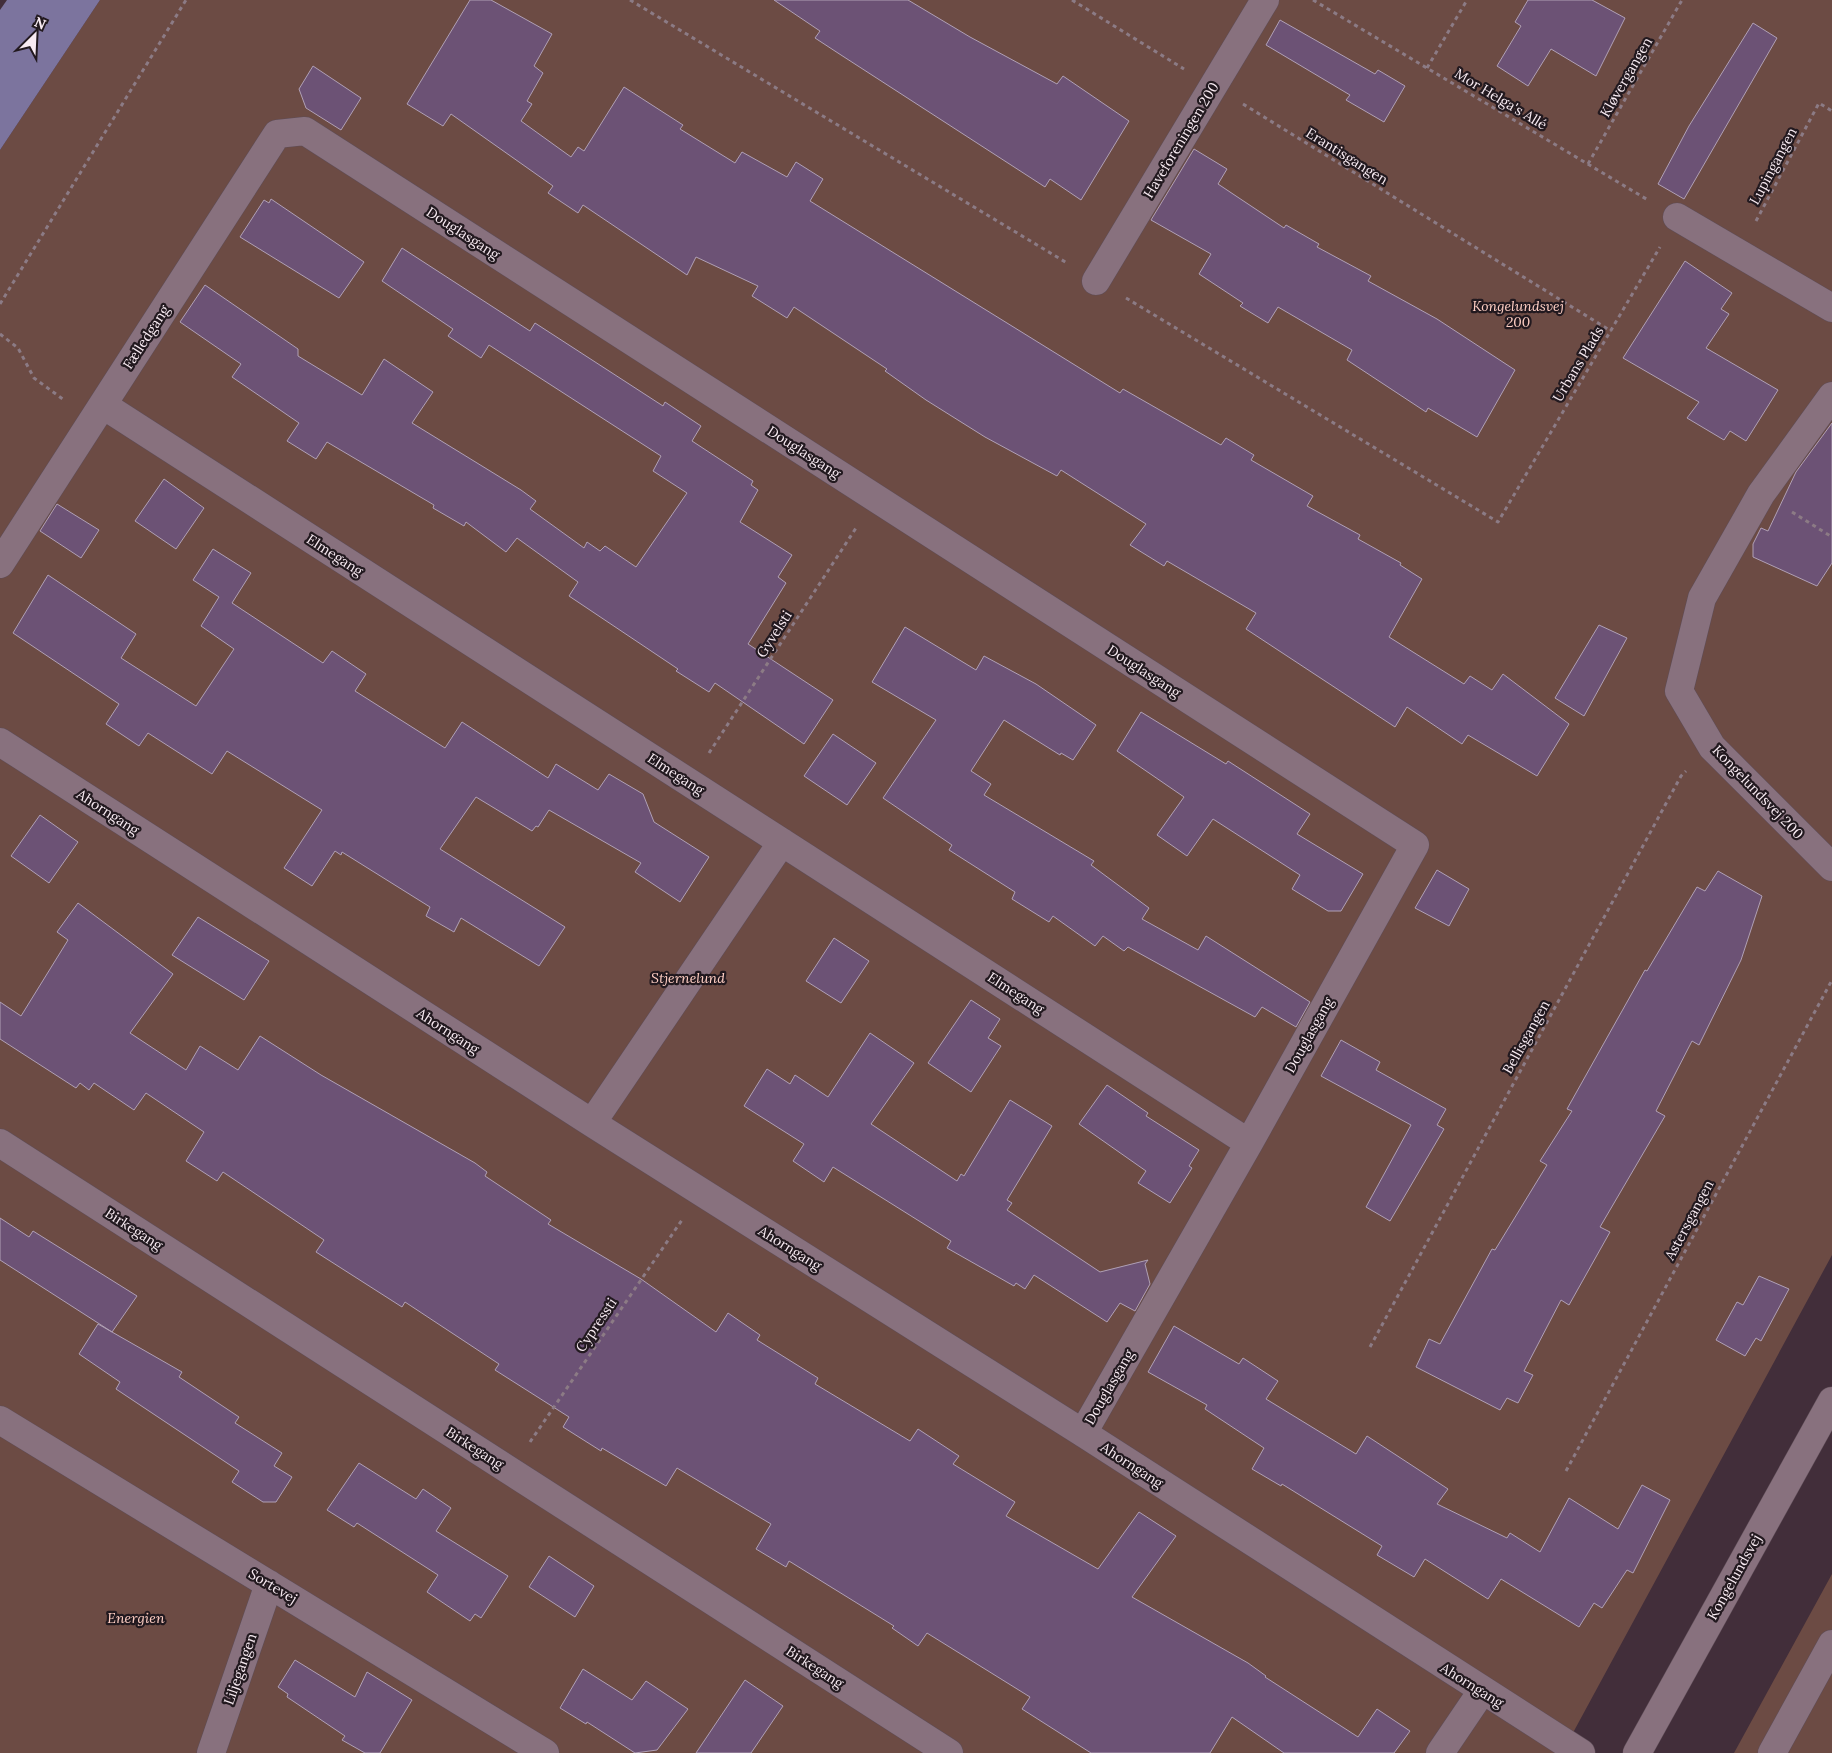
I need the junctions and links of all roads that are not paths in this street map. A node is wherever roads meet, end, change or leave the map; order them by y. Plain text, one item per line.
1 (1265, 0) edge
2 (305, 131) joint
3 (1677, 217) road end
4 (1096, 281) dead end
5 (1832, 308) edge
6 (1832, 396) edge
7 (103, 405) junction
8 (0, 564) edge
9 (0, 742) edge
10 (782, 842) junction
11 (1832, 868) edge
12 (592, 1123) junction
13 (0, 1143) edge
14 (1249, 1143) junction
15 (1832, 1400) edge
16 (0, 1420) edge
17 (1083, 1433) junction
18 (269, 1584) junction
19 (1830, 1652) edge
20 (1482, 1691) junction
21 (212, 1753) edge
22 (545, 1753) edge
23 (950, 1753) edge
24 (1440, 1753) edge
25 (1581, 1753) edge
26 (1637, 1753) edge
27 (1772, 1753) edge

1 - 4 street, Haveforeningen 200
2 - 7 street, Fælledgang
2 - 14 street, Douglasgang
3 - 5 street
6 - 11 street, Kongelundsvej 200
7 - 8 street, Fælledgang
7 - 10 street, Elmegang
9 - 12 street, Ahorngang
10 - 12 street
10 - 14 street, Elmegang
12 - 17 street, Ahorngang
13 - 23 street, Birkegang
14 - 17 street, Douglasgang
15 - 26 street, Kongelundsvej
16 - 18 street, Sortevej
17 - 20 street, Ahorngang
18 - 21 street, Liljegangen
18 - 22 street, Sortevej
19 - 27 street
20 - 24 street
20 - 25 street, Ahorngang

